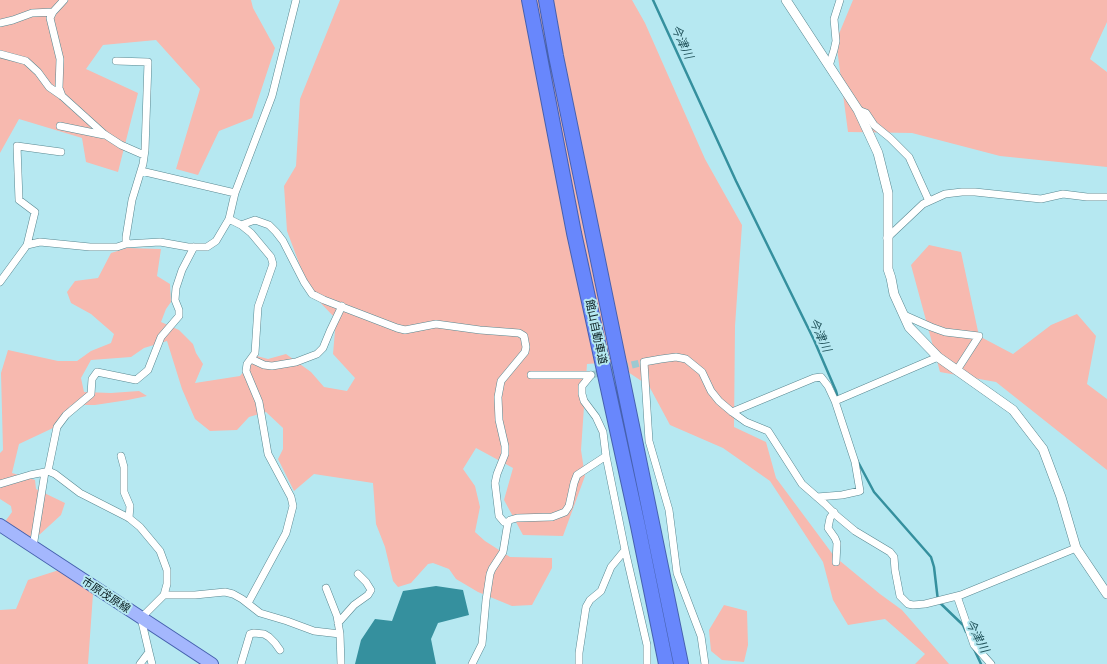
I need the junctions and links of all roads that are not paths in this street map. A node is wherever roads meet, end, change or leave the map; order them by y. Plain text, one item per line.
1 (64, 0) edge
2 (296, 0) edge
3 (530, 0) edge
4 (546, 0) edge
5 (786, 0) edge
6 (840, 0) edge
7 (53, 12) junction
8 (0, 23) edge
9 (0, 54) edge
10 (116, 61) dead end
11 (829, 66) junction
12 (62, 96) junction
13 (858, 110) junction
14 (60, 126) dead end
15 (106, 135) junction
16 (61, 152) dead end
17 (144, 155) junction
18 (141, 171) junction
19 (235, 193) junction
20 (1107, 197) edge
21 (929, 201) junction
22 (229, 219) junction
23 (242, 225) junction
24 (887, 238) junction
25 (126, 244) junction
26 (27, 245) junction
27 (194, 247) junction
28 (0, 282) edge
29 (342, 306) junction
30 (904, 315) junction
31 (938, 357) junction
32 (251, 359) junction
33 (957, 370) junction
34 (531, 375) dead end
35 (834, 401) junction
36 (732, 412) junction
37 (121, 456) dead end
38 (606, 456) junction
39 (47, 472) junction
40 (0, 484) edge
41 (817, 497) junction
42 (834, 512) junction
43 (129, 518) junction
44 (508, 522) junction
45 (0, 525) edge
46 (33, 547) junction
47 (1076, 548) junction
48 (625, 550) junction
49 (836, 562) dead end
50 (358, 574) dead end
51 (326, 588) dead end
52 (1107, 594) edge
53 (164, 595) junction
54 (957, 596) junction
55 (248, 603) junction
56 (141, 618) junction
57 (338, 624) junction
58 (340, 634) junction
59 (280, 650) dead end
60 (149, 652) junction
61 (140, 664) edge
62 (152, 664) edge
63 (212, 664) edge
64 (241, 664) edge
65 (341, 664) edge
66 (472, 664) edge
67 (579, 664) edge
68 (647, 664) edge
69 (666, 664) edge
70 (681, 664) edge
71 (705, 664) edge
72 (991, 664) edge

1 - 7 street
2 - 19 street
3 - 69 highway, 館山自動車道
4 - 70 highway, 館山自動車道
5 - 11 street
6 - 11 street
7 - 8 street
7 - 12 street
9 - 12 street
10 - 17 street
11 - 13 street
12 - 15 street
13 - 21 street
13 - 24 street
14 - 15 street
15 - 17 street
16 - 26 street
17 - 18 street
18 - 19 street
18 - 25 street
19 - 22 street
20 - 21 street
21 - 24 street
22 - 23 street
22 - 27 street
23 - 29 street
23 - 32 street
24 - 30 street
25 - 26 street
25 - 27 street
26 - 28 street
27 - 39 street
29 - 32 street
29 - 44 street
30 - 31 street
30 - 33 street
31 - 33 street
31 - 35 street
32 - 55 street
33 - 47 street
34 - 38 street
35 - 36 street
35 - 41 street
36 - 41 street
36 - 71 street
37 - 43 street
38 - 44 street
38 - 48 street
39 - 40 street
39 - 43 street
39 - 46 street
41 - 42 street
42 - 49 street
42 - 54 street
43 - 53 street
44 - 66 street
45 - 46 main road, 市原茂原線
46 - 56 main road, 市原茂原線
47 - 52 street
47 - 54 street
48 - 67 street
48 - 68 street
50 - 57 street
51 - 57 street
53 - 55 street
53 - 56 street
54 - 72 street
55 - 58 street
56 - 60 street
56 - 63 main road, 市原茂原線
57 - 58 street
58 - 65 street
59 - 64 street
60 - 61 street
60 - 62 street

